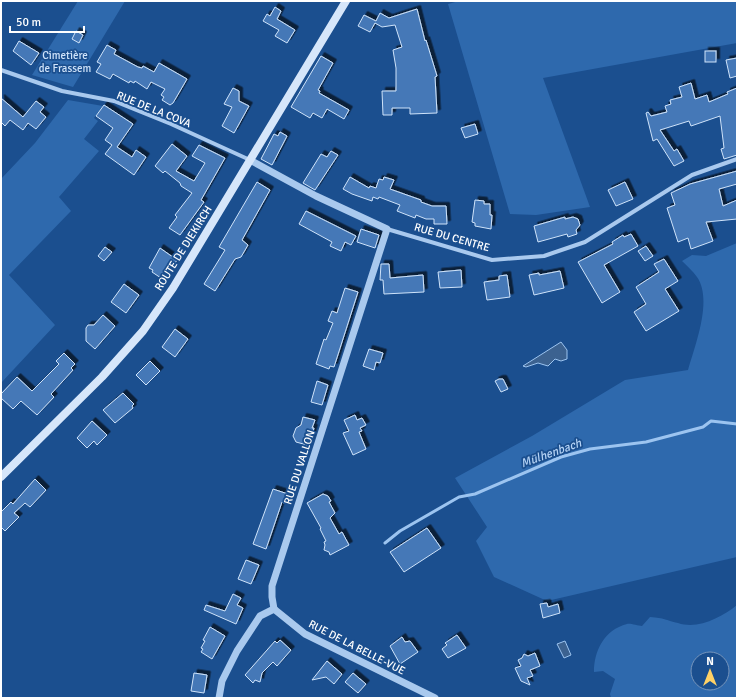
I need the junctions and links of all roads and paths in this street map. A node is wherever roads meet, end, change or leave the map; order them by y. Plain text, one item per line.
1 (346, 1) edge
2 (1, 70) edge
3 (737, 159) edge
4 (250, 160) junction
5 (387, 229) junction
6 (1, 477) edge
7 (274, 609) junction
8 (219, 698) edge
9 (435, 698) edge

1 - 4 main road, ROUTE DE DIEKIRCH
2 - 4 street, RUE DE LA COVA
3 - 5 street, RUE DU CENTRE
4 - 5 street, RUE DU CENTRE
4 - 6 main road, ROUTE DE DIEKIRCH
5 - 7 street, RUE DU VALLON
7 - 8 street
7 - 9 street, RUE DE LA BELLE-VUE

